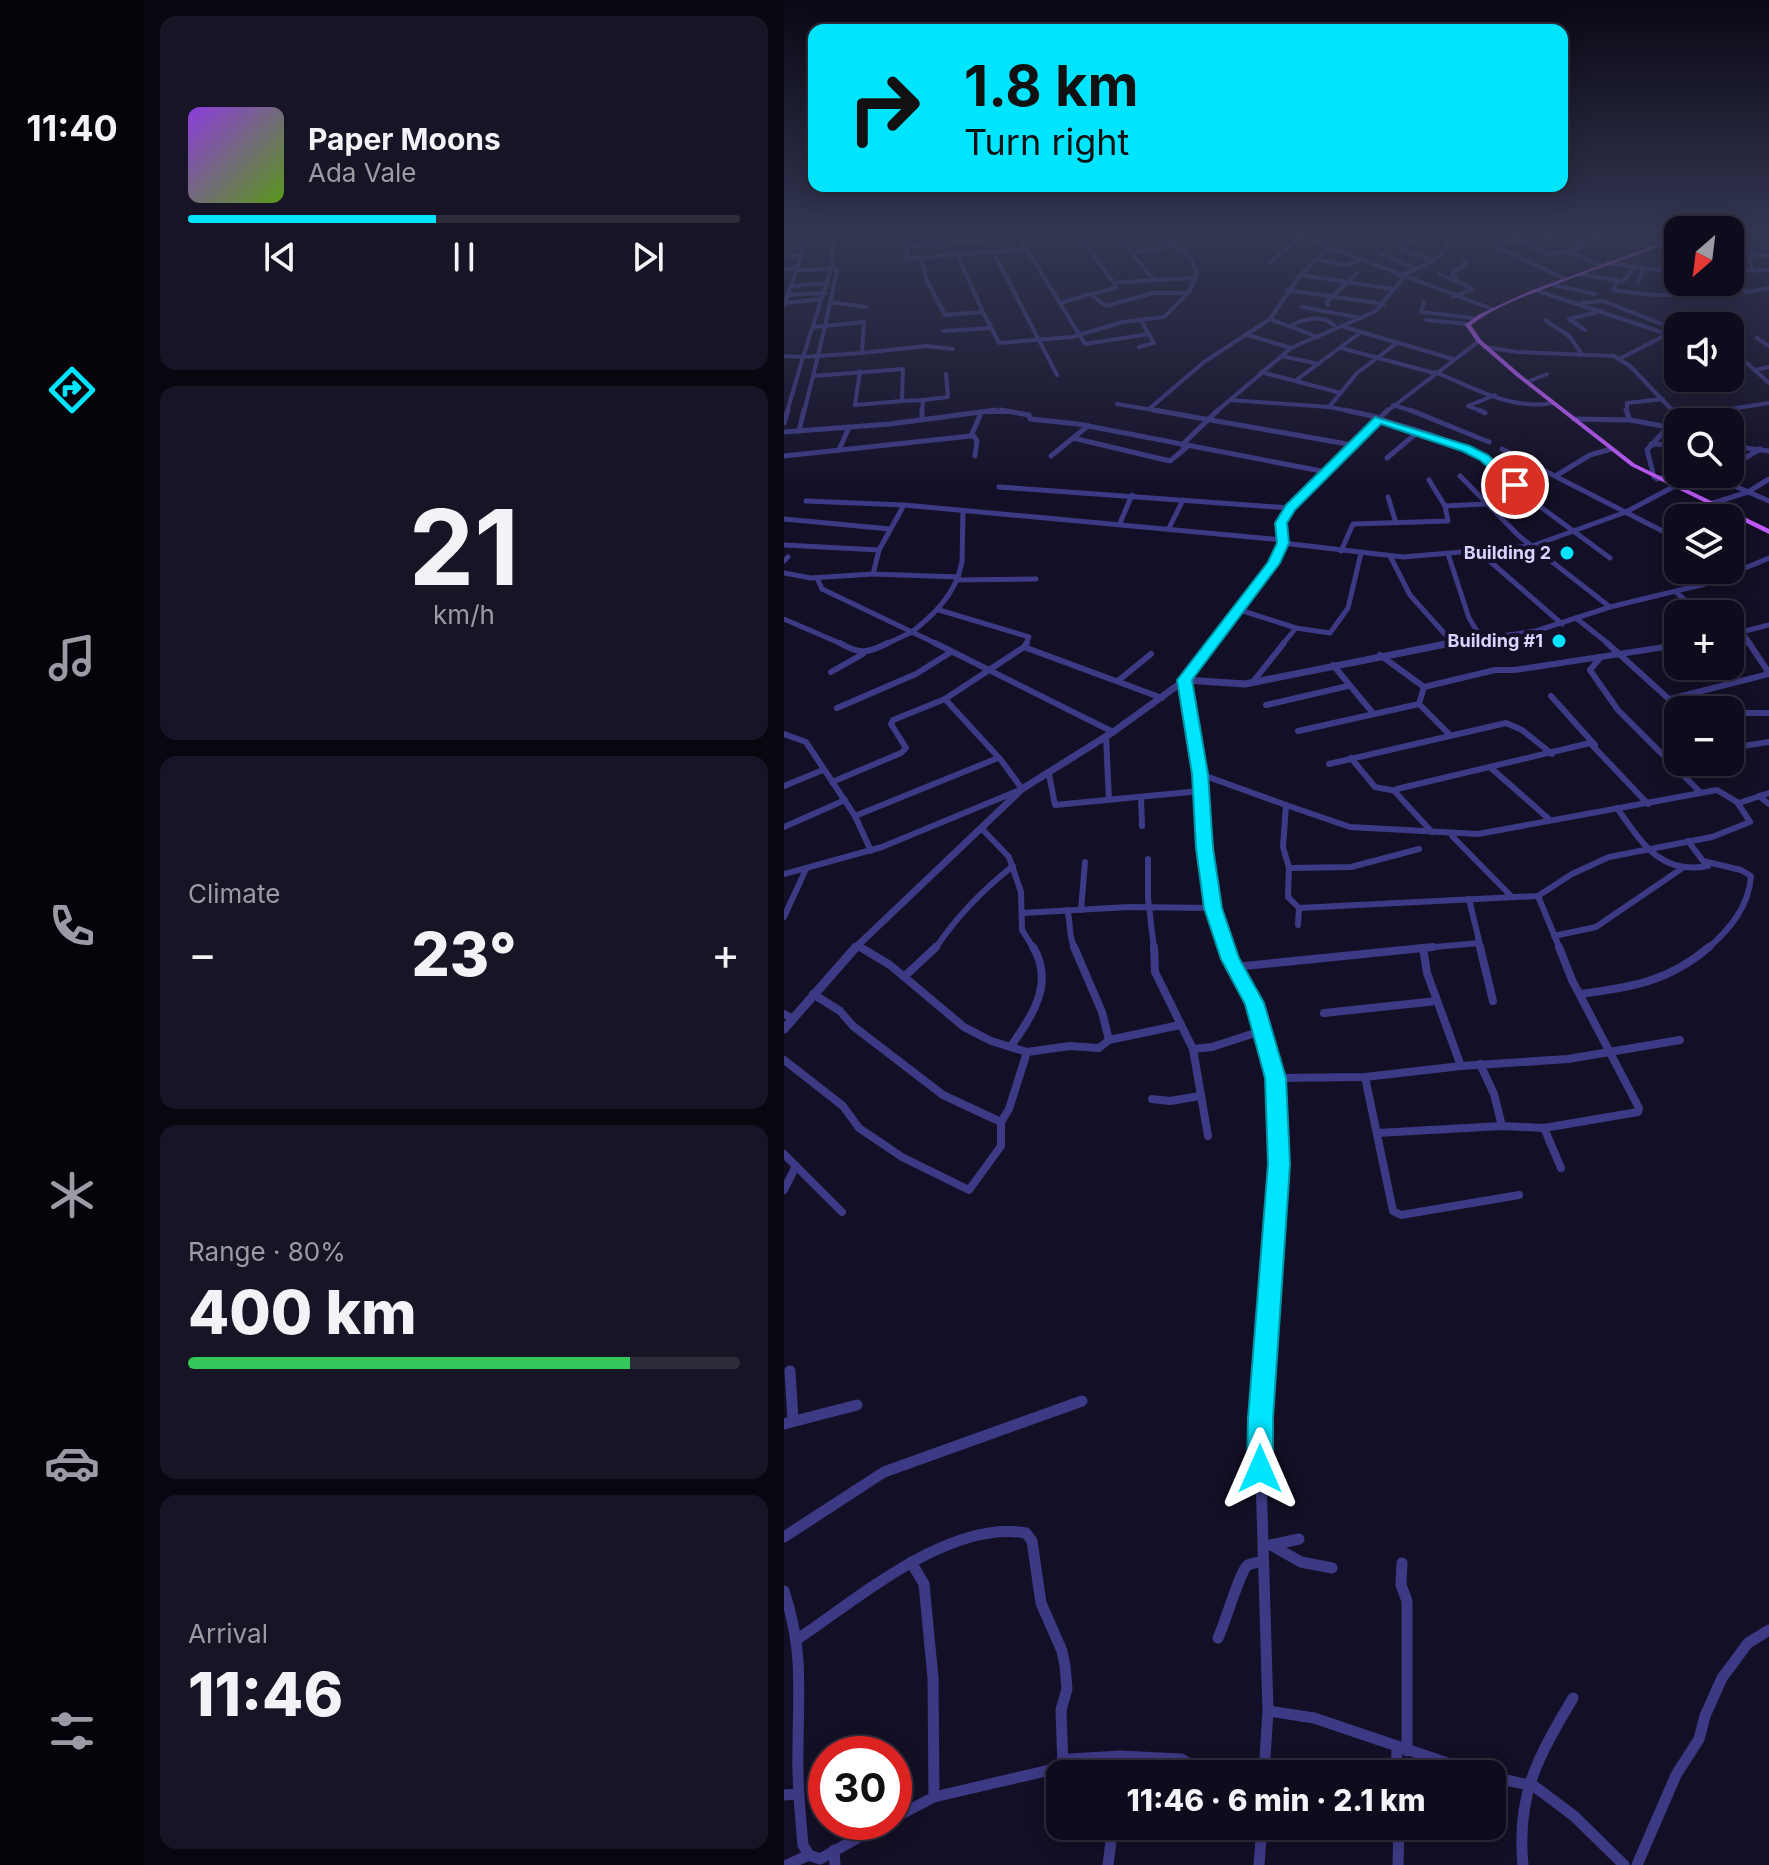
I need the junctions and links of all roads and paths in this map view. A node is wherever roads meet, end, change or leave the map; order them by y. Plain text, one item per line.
1 (815, 320) edge
2 (826, 320) edge
3 (987, 320) edge
4 (1028, 320) edge
5 (1070, 320) edge
6 (1136, 320) edge
7 (1141, 320) edge
8 (1269, 320) edge
9 (1274, 320) edge
10 (1304, 320) edge
11 (1323, 320) edge
12 (1357, 320) edge
13 (1427, 320) edge
14 (1465, 320) edge
15 (1545, 320) dead end
16 (1568, 320) edge
17 (1628, 320) edge
18 (1471, 321) junction
19 (864, 322) joint
20 (1291, 325) junction
21 (1334, 325) dead end
22 (825, 326) junction
23 (813, 327) junction
24 (1344, 327) junction
25 (990, 328) junction
26 (1585, 330) dead end
27 (943, 331) dead end
28 (1361, 332) junction
29 (1664, 333) edge
30 (1149, 334) junction
31 (1079, 335) junction
32 (1248, 335) junction
33 (1664, 336) edge
34 (1318, 337) junction
35 (1757, 338) dead end
36 (1039, 341) junction
37 (1479, 341) junction
38 (1398, 342) junction
39 (1769, 346) edge
40 (1139, 347) dead end
41 (1485, 347) junction
42 (1291, 348) junction
43 (1341, 348) junction
44 (953, 349) dead end
45 (862, 353) junction
46 (1581, 353) junction
47 (784, 356) edge
48 (816, 356) junction
49 (1281, 356) junction
50 (803, 357) junction
51 (1378, 357) junction
52 (1621, 358) junction
53 (1453, 359) junction
54 (1744, 361) edge
55 (1319, 364) junction
56 (1769, 367) edge
57 (1755, 370) junction
58 (860, 371) junction
59 (1261, 372) junction
60 (1434, 373) junction
61 (946, 374) dead end
62 (1547, 374) dead end
63 (1057, 375) dead end
64 (813, 376) junction
65 (1295, 381) junction
66 (1527, 382) junction
67 (1769, 383) edge
68 (1341, 393) junction
69 (1495, 395) junction
70 (1663, 399) junction
71 (923, 400) junction
72 (1231, 400) junction
73 (902, 401) junction
74 (1769, 403) edge
75 (1117, 404) dead end
76 (1393, 405) junction
77 (1556, 405) junction
78 (1329, 407) junction
79 (1669, 408) edge
80 (1738, 408) edge
81 (1149, 409) junction
82 (981, 413) junction
83 (1485, 413) dead end
84 (1380, 419) junction
85 (1574, 419) junction
86 (922, 420) junction
87 (1207, 420) junction
88 (1630, 420) junction
89 (784, 423) edge
90 (1088, 426) junction
91 (1664, 426) edge
92 (849, 427) junction
93 (799, 431) junction
94 (1419, 431) junction
95 (1664, 431) edge
96 (784, 432) edge
97 (973, 435) junction
98 (1073, 438) junction
99 (1444, 441) junction
100 (1489, 442) dead end
101 (1651, 444) junction
102 (1664, 444) edge
103 (1353, 445) junction
104 (1184, 446) junction
105 (1434, 447) dead end
106 (1744, 447) edge
107 (1502, 449) dead end
108 (1611, 449) junction
109 (1760, 449) junction
110 (839, 450) junction
111 (1769, 451) edge
112 (784, 456) edge
113 (975, 456) dead end
114 (1051, 456) dead end
115 (1387, 458) dead end
116 (1744, 459) edge
117 (1326, 472) junction
118 (1460, 476) dead end
119 (1561, 476) junction
120 (1664, 476) edge
121 (1656, 478) junction
122 (1769, 479) edge
123 (1429, 480) dead end
124 (1664, 482) edge
125 (999, 487) dead end
126 (1671, 488) edge
127 (1675, 488) edge
128 (1740, 488) edge
129 (1748, 492) junction
130 (1132, 495) junction
131 (1388, 497) dead end
132 (1183, 500) junction
133 (806, 501) dead end
134 (1769, 501) edge
135 (1485, 504) junction
136 (1710, 504) joint
137 (904, 505) junction
138 (1445, 506) junction
139 (1290, 508) junction
140 (963, 511) junction
141 (1626, 512) junction
142 (784, 519) edge
143 (1744, 520) edge
144 (1120, 523) junction
145 (1396, 523) junction
146 (1169, 528) junction
147 (890, 529) junction
148 (1574, 530) junction
149 (1664, 532) edge
150 (1769, 532) edge
151 (1283, 542) junction
152 (784, 545) edge
153 (1532, 546) junction
154 (879, 550) junction
155 (1477, 550) junction
156 (1341, 551) junction
157 (1361, 553) junction
158 (1448, 554) junction
159 (1390, 556) junction
160 (1610, 558) dead end
161 (1769, 558) edge
162 (1744, 566) edge
163 (784, 573) edge
164 (873, 574) junction
165 (817, 578) junction
166 (957, 578) junction
167 (1036, 579) dead end
168 (1697, 584) edge
169 (1676, 592) junction
170 (1685, 600) edge
171 (1610, 607) junction
172 (1237, 609) junction
173 (939, 610) junction
174 (1576, 618) junction
175 (784, 619) edge
176 (1562, 624) junction
177 (1769, 625) edge
178 (1296, 628) junction
179 (1744, 631) edge
180 (912, 632) junction
181 (1744, 635) edge
182 (1481, 638) junction
183 (1452, 642) junction
184 (1024, 647) junction
185 (1664, 648) edge
186 (951, 652) junction
187 (865, 653) junction
188 (1151, 654) dead end
189 (1380, 655) junction
190 (1622, 655) junction
191 (1600, 658) junction
192 (1333, 665) junction
193 (831, 672) dead end
194 (989, 672) junction
195 (1769, 674) edge
196 (1119, 680) junction
197 (1185, 680) junction
198 (1252, 683) junction
199 (1348, 686) junction
200 (1424, 687) junction
201 (1551, 696) dead end
202 (1667, 696) edge
203 (1682, 696) edge
204 (1162, 698) junction
205 (945, 699) junction
206 (1419, 704) junction
207 (1266, 705) dead end
208 (837, 708) dead end
209 (1372, 712) junction
210 (1744, 713) edge
211 (1769, 713) edge
212 (1298, 731) dead end
213 (784, 734) edge
214 (1449, 734) junction
215 (1110, 735) junction
216 (1769, 742) edge
217 (1594, 744) junction
218 (1744, 746) edge
219 (1552, 755) junction
220 (998, 758) junction
221 (1351, 758) junction
222 (1329, 764) dead end
223 (1491, 768) junction
224 (823, 770) junction
225 (1049, 774) junction
226 (1200, 774) junction
227 (1626, 778) dead end
228 (832, 782) junction
229 (784, 786) edge
230 (1022, 789) junction
231 (1200, 791) junction
232 (1396, 791) junction
233 (1700, 792) junction
234 (1769, 793) edge
235 (1759, 796) junction
236 (1141, 797) junction
237 (845, 800) junction
238 (1109, 800) junction
239 (1739, 803) junction
240 (1648, 804) junction
241 (1769, 804) edge
242 (1286, 805) junction
243 (1617, 808) junction
244 (855, 816) junction
245 (1550, 820) junction
246 (784, 826) edge
247 (1142, 826) dead end
248 (982, 829) junction
249 (1432, 832) junction
250 (1452, 836) junction
251 (1688, 841) junction
252 (1419, 849) dead end
253 (1646, 849) junction
254 (871, 851) junction
255 (1148, 859) dead end
256 (1085, 862) dead end
257 (1013, 866) junction
258 (1708, 866) junction
259 (1289, 868) junction
260 (806, 869) junction
261 (1681, 869) junction
262 (784, 874) edge
263 (1538, 896) junction
264 (1512, 897) junction
265 (1469, 899) junction
266 (1151, 908) junction
267 (1213, 908) junction
268 (1299, 908) junction
269 (1067, 910) junction
270 (1081, 910) junction
271 (1022, 913) junction
272 (784, 917) edge
273 (1298, 925) dead end
274 (1554, 936) junction
275 (1479, 943) junction
276 (857, 946) junction
277 (1423, 948) junction
278 (1234, 967) junction
279 (905, 976) junction
280 (813, 994) junction
281 (1580, 994) junction
282 (1437, 1001) junction
283 (1493, 1001) dead end
284 (1324, 1013) dead end
285 (788, 1016) edge
286 (1180, 1025) junction
287 (784, 1029) edge
288 (1264, 1030) junction
289 (1109, 1040) junction
290 (1680, 1040) dead end
291 (1011, 1046) junction
292 (1193, 1049) junction
293 (1027, 1052) junction
294 (1610, 1054) junction
295 (784, 1060) edge
296 (1480, 1064) junction
297 (1461, 1066) junction
298 (1365, 1077) junction
299 (1275, 1078) junction
300 (1200, 1096) junction
301 (1152, 1099) dead end
302 (1001, 1122) junction
303 (1502, 1126) junction
304 (1544, 1128) junction
305 (1377, 1133) junction
306 (1208, 1136) dead end
307 (784, 1154) edge
308 (796, 1166) junction
309 (1561, 1168) dead end
310 (784, 1190) edge
311 (1519, 1195) dead end
312 (842, 1212) dead end
313 (790, 1371) dead end
314 (1082, 1401) dead end
315 (857, 1405) dead end
316 (788, 1422) edge
317 (784, 1537) edge
318 (1299, 1539) dead end
319 (1266, 1546) junction
320 (911, 1562) junction
321 (1261, 1562) junction
322 (1402, 1563) dead end
323 (1332, 1568) dead end
324 (784, 1591) edge
325 (1769, 1630) edge
326 (799, 1638) junction
327 (1218, 1638) dead end
328 (1573, 1698) dead end
329 (1268, 1711) junction
330 (1402, 1749) junction
331 (1120, 1756) junction
332 (1063, 1760) edge
333 (1069, 1760) edge
334 (1120, 1760) edge
335 (1183, 1760) edge
336 (1265, 1760) edge
337 (1399, 1760) edge
338 (1436, 1760) edge
339 (1046, 1771) edge
340 (1506, 1781) edge
341 (1525, 1786) junction
342 (799, 1794) junction
343 (784, 1795) edge
344 (934, 1797) junction
345 (912, 1809) edge
346 (853, 1840) edge
347 (1111, 1840) edge
348 (1261, 1840) edge
349 (1399, 1840) edge
350 (834, 1850) junction
351 (809, 1855) junction
352 (1621, 1862) edge
353 (787, 1865) edge
354 (835, 1865) edge
355 (1108, 1865) edge
356 (1259, 1865) edge
357 (1398, 1865) edge
358 (1523, 1865) edge
359 (1637, 1865) edge

1 - 23 street
2 - 22 street
3 - 25 street
4 - 36 street
5 - 31 street
6 - 31 street
7 - 30 street
8 - 32 street
9 - 20 street
10 - 20 street
11 - 21 street
12 - 24 street
13 - 18 street
14 - 18 street
15 - 46 street
16 - 26 street
17 - 29 street
18 - 37 main road
19 - 22 street
19 - 45 street
20 - 34 street
22 - 23 street
22 - 48 street
23 - 50 street
24 - 28 street
24 - 34 street
25 - 27 street
25 - 36 street
28 - 38 street
28 - 43 street
30 - 31 street
30 - 40 street
31 - 36 street
32 - 42 street
32 - 81 street
33 - 52 street
34 - 42 street
35 - 39 street
36 - 63 street
37 - 41 main road
37 - 53 street
38 - 51 street
38 - 53 street
41 - 46 street
41 - 66 main road
42 - 49 street
43 - 51 street
43 - 55 street
44 - 45 street
45 - 48 street
46 - 52 street
47 - 50 street
48 - 50 street
48 - 64 street
49 - 55 street
49 - 59 street
50 - 89 street
51 - 60 street
51 - 68 street
52 - 70 street
53 - 60 street
54 - 57 street
55 - 65 street
56 - 57 street
57 - 67 street
58 - 64 street
58 - 73 street
58 - 73 street
59 - 65 street
59 - 72 street
60 - 69 street
60 - 76 street
61 - 71 street
62 - 66 street
64 - 93 street
65 - 68 street
66 - 77 main road
68 - 78 street
69 - 77 street
69 - 83 street
70 - 79 street
70 - 88 street
71 - 73 street
71 - 86 street
72 - 78 street
72 - 87 street
74 - 80 street
75 - 81 street
76 - 84 street
76 - 100 street
77 - 85 main road
78 - 84 street
81 - 87 street
82 - 86 street
82 - 90 street
82 - 97 street
84 - 94 street
84 - 103 street
85 - 88 street
85 - 108 main road
86 - 92 street
87 - 103 street
87 - 104 street
88 - 91 street
90 - 98 street
90 - 104 street
92 - 93 street
92 - 110 street
93 - 96 street
94 - 99 street
94 - 115 street
95 - 101 street
97 - 110 street
97 - 113 street
98 - 104 street
98 - 114 street
99 - 105 street
99 - 148 street
101 - 102 street
101 - 121 street
103 - 117 street
104 - 117 street
106 - 109 street
107 - 119 street
108 - 119 street
108 - 121 main road
109 - 111 street
109 - 116 street
110 - 112 street
117 - 139 street
118 - 135 street
119 - 141 street
120 - 121 street
121 - 124 main road
122 - 129 street
123 - 138 street
125 - 130 street
126 - 141 street
127 - 136 main road
128 - 129 street
129 - 134 street
129 - 136 street
130 - 132 street
130 - 144 street
131 - 145 street
132 - 139 street
132 - 146 street
133 - 137 street
135 - 138 street
135 - 153 street
137 - 140 street
137 - 147 street
138 - 145 street
139 - 151 street
140 - 144 street
140 - 166 street
141 - 148 street
141 - 149 street
142 - 147 street
143 - 150 main road
144 - 146 street
145 - 156 street
146 - 151 street
147 - 154 street
148 - 153 street
148 - 160 street
151 - 156 street
151 - 172 street
152 - 154 street
153 - 155 street
153 - 171 street
154 - 164 street
155 - 158 street
155 - 176 street
156 - 157 street
157 - 159 street
157 - 178 street
158 - 159 street
158 - 182 street
159 - 183 street
161 - 162 street
163 - 165 street
164 - 165 street
164 - 166 street
165 - 180 street
166 - 167 street
166 - 173 street
168 - 169 street
169 - 170 street
169 - 171 street
171 - 174 street
172 - 178 street
172 - 197 street
173 - 180 street
173 - 184 street
174 - 176 street
174 - 190 street
175 - 187 street
176 - 182 street
177 - 179 street
178 - 198 street
180 - 186 street
180 - 187 street
181 - 195 street
182 - 183 street
183 - 189 street
184 - 194 street
184 - 196 street
185 - 190 street
186 - 194 street
186 - 208 street
187 - 193 street
188 - 196 street
189 - 192 street
189 - 200 street
190 - 191 street
190 - 202 street
191 - 200 street
191 - 233 street
192 - 198 street
192 - 199 street
194 - 205 street
194 - 215 street
195 - 203 street
196 - 204 street
197 - 198 street
197 - 204 street
197 - 226 street
199 - 207 street
199 - 209 street
200 - 206 street
201 - 217 street
204 - 215 street
205 - 220 street
205 - 228 street
206 - 209 street
206 - 214 street
209 - 212 street
210 - 211 street
213 - 224 street
214 - 219 street
214 - 221 street
215 - 225 street
215 - 238 street
216 - 218 street
217 - 219 street
217 - 227 street
217 - 240 street
219 - 223 street
220 - 230 street
220 - 244 street
221 - 222 street
221 - 232 street
223 - 232 street
223 - 245 street
224 - 228 street
224 - 229 street
225 - 230 street
225 - 238 street
226 - 231 street
226 - 242 street
228 - 237 street
230 - 248 street
230 - 254 street
231 - 236 street
231 - 267 street
232 - 249 street
233 - 239 street
233 - 240 street
234 - 235 street
235 - 239 street
235 - 241 street
236 - 238 street
236 - 247 street
237 - 244 street
237 - 246 street
239 - 251 street
240 - 243 street
242 - 249 street
242 - 259 street
243 - 245 street
243 - 253 street
244 - 254 street
245 - 250 street
248 - 257 street
248 - 276 street
249 - 250 street
250 - 264 street
251 - 253 street
251 - 258 street
252 - 259 street
253 - 261 street
253 - 263 street
254 - 260 street
255 - 266 street
256 - 270 street
257 - 271 street
257 - 279 street
258 - 261 street
258 - 281 street
259 - 268 street
260 - 262 street
260 - 272 street
261 - 274 street
263 - 264 street
263 - 274 street
264 - 265 street
265 - 268 street
265 - 275 street
266 - 267 street
266 - 270 street
266 - 286 street
267 - 278 street
268 - 273 street
269 - 270 street
269 - 271 street
269 - 289 street
271 - 291 street
274 - 281 street
275 - 277 street
275 - 283 street
276 - 279 street
276 - 280 street
277 - 278 street
277 - 282 street
278 - 288 street
279 - 291 street
280 - 285 street
280 - 302 street
281 - 294 street
282 - 284 street
282 - 297 street
285 - 287 street
286 - 289 street
286 - 292 street
288 - 292 street
288 - 299 street
289 - 293 street
290 - 294 street
291 - 293 street
292 - 300 street
293 - 302 street
294 - 296 street
294 - 304 street
295 - 302 street
296 - 297 street
296 - 303 street
297 - 298 street
298 - 299 street
298 - 305 street
299 - 319 street
300 - 301 street
300 - 306 street
303 - 304 street
303 - 305 street
304 - 309 street
305 - 311 street
307 - 308 street
308 - 310 street
308 - 312 street
313 - 316 street
314 - 317 street
315 - 316 street
318 - 319 street
319 - 321 street
319 - 323 street
320 - 326 street
320 - 332 street
320 - 344 street
321 - 327 street
321 - 329 street
322 - 330 street
324 - 326 street
325 - 359 street
326 - 342 street
328 - 341 street
329 - 330 street
329 - 336 street
330 - 337 street
330 - 338 street
331 - 333 street
331 - 334 street
331 - 335 street
339 - 344 street
340 - 341 street
341 - 352 street
341 - 358 street
342 - 343 street
342 - 351 street
344 - 345 street
346 - 350 street
347 - 355 street
348 - 356 street
349 - 357 street
350 - 351 street
350 - 354 street
351 - 353 street
352 - 359 street

